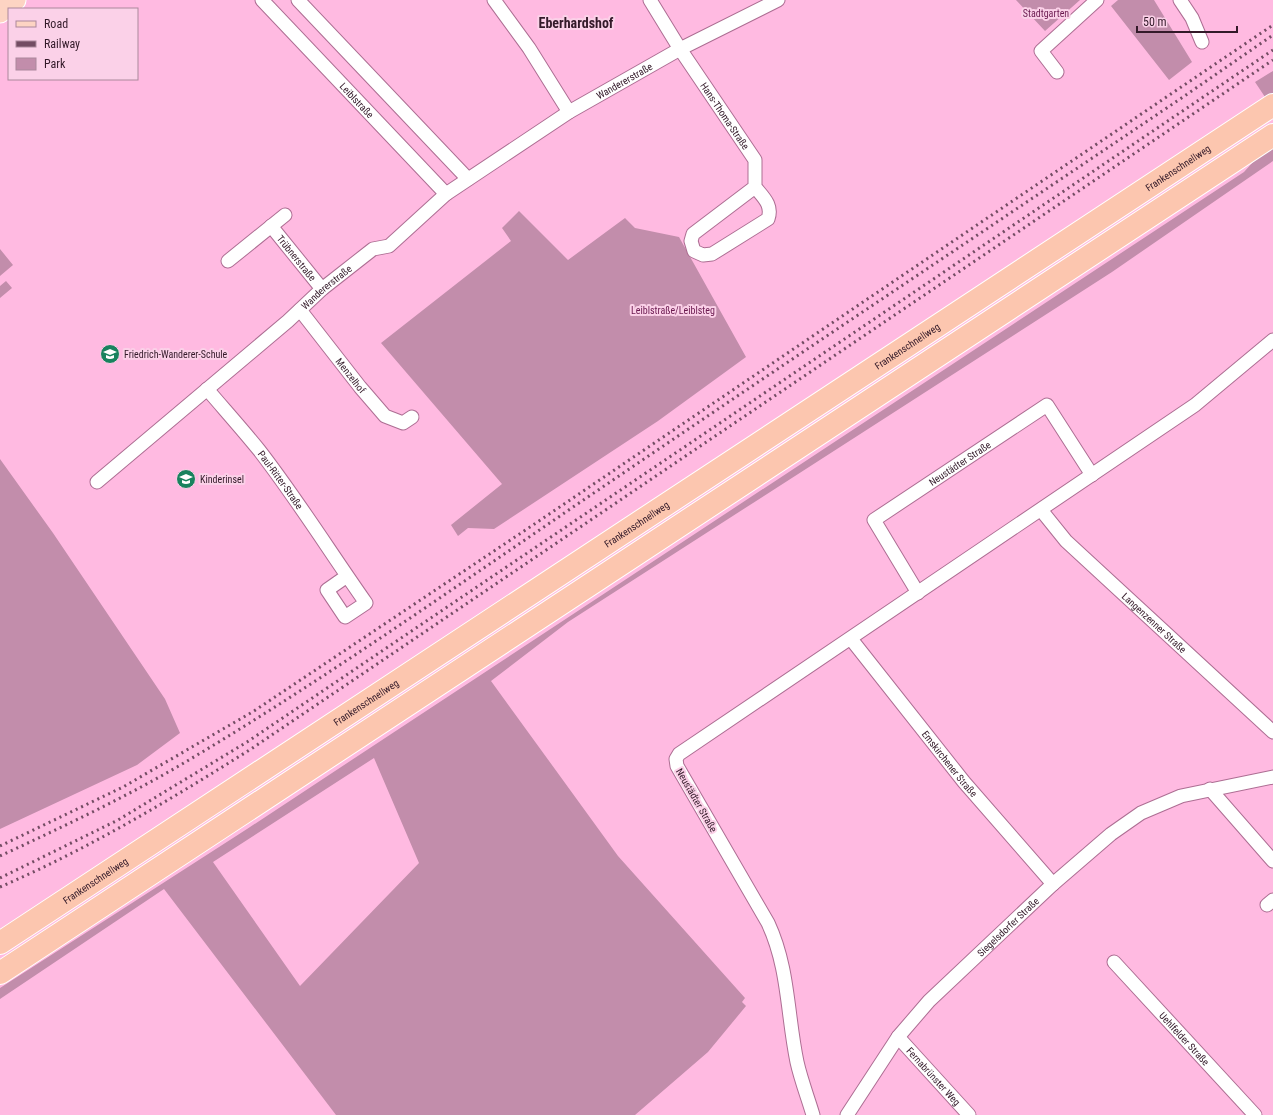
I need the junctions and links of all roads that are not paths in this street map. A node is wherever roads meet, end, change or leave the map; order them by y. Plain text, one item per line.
1 (16, 0) edge
2 (298, 0) edge
3 (494, 0) edge
4 (650, 0) edge
5 (778, 0) edge
6 (1097, 0) edge
7 (1180, 0) edge
8 (267, 2) edge
9 (0, 12) edge
10 (1202, 42) dead end
11 (680, 49) junction
12 (1057, 72) dead end
13 (1273, 105) edge
14 (569, 112) junction
15 (1273, 135) edge
16 (468, 179) junction
17 (755, 187) junction
18 (446, 194) junction
19 (285, 215) dead end
20 (271, 226) junction
21 (228, 261) dead end
22 (322, 289) junction
23 (300, 310) junction
24 (1273, 340) edge
25 (207, 389) junction
26 (412, 417) dead end
27 (1092, 475) junction
28 (97, 482) dead end
29 (1041, 510) junction
30 (347, 576) dead end
31 (918, 593) junction
32 (851, 639) junction
33 (1273, 732) edge
34 (1273, 777) edge
35 (1210, 789) junction
36 (1273, 861) edge
37 (1053, 884) junction
38 (0, 943) edge
39 (1114, 962) dead end
40 (0, 973) edge
41 (898, 1037) junction
42 (813, 1115) edge
43 (847, 1115) edge
44 (969, 1115) edge
45 (1255, 1115) edge

1 - 9 main road
2 - 16 street
3 - 14 street
4 - 11 street
5 - 11 street, Wandererstraße
6 - 12 street
7 - 10 street
8 - 18 street, Leiblstraße
11 - 14 street, Wandererstraße
11 - 17 street, Hans-Thoma-Straße
13 - 38 highway, Frankenschnellweg
14 - 16 street, Wandererstraße
15 - 40 highway
16 - 18 street, Wandererstraße
17 - 17 street
18 - 22 street, Wandererstraße
19 - 20 street, Trübnerstraße
20 - 21 street, Trübnerstraße
20 - 22 street, Trübnerstraße
22 - 23 street, Wandererstraße
23 - 25 street, Wandererstraße
23 - 26 street, Menzelhof
24 - 27 street, Neustädter Straße
25 - 28 street, Wandererstraße
25 - 30 street, Paul-Ritter-Straße
27 - 29 street, Neustädter Straße
27 - 31 street, Neustädter Straße
29 - 31 street, Neustädter Straße
29 - 33 street, Langenzenner Straße
31 - 32 street, Neustädter Straße
32 - 37 street, Emskirchener Straße
32 - 42 street, Neustädter Straße
34 - 35 street, Siegelsdorfer Straße
35 - 36 street
35 - 37 street, Siegelsdorfer Straße
37 - 41 street, Siegelsdorfer Straße
39 - 45 street, Uehlfelder Straße
41 - 43 street, Siegelsdorfer Straße
41 - 44 street, Fernabrünster Weg

